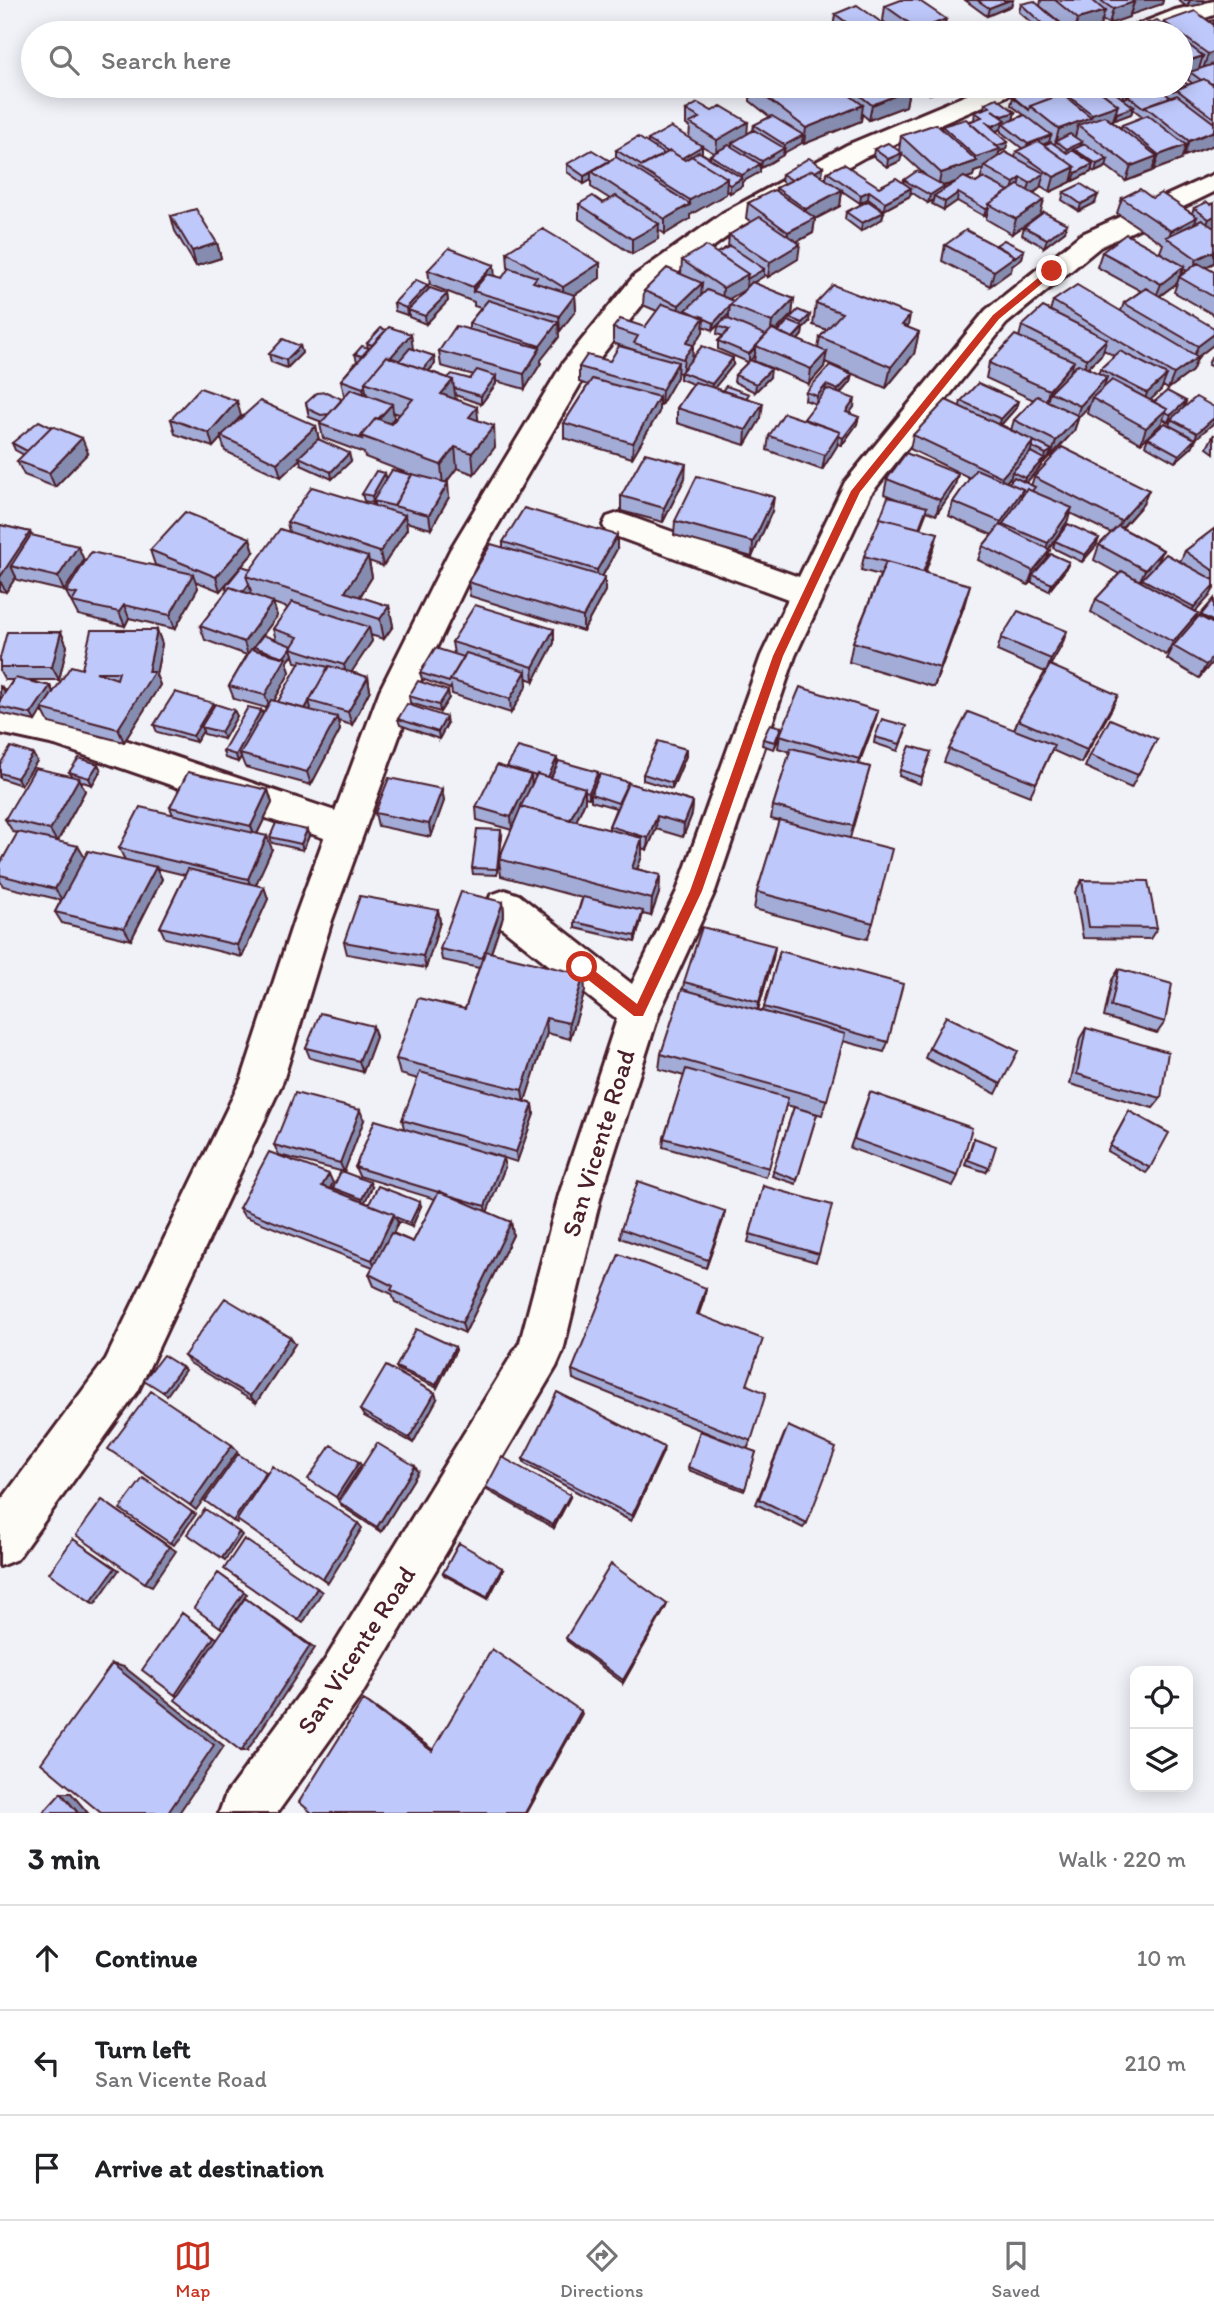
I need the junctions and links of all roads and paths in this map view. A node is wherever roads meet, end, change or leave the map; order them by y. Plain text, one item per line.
1 (1175, 8) edge
2 (1214, 8) edge
3 (1156, 21) edge
4 (981, 98) edge
5 (1214, 182) edge
6 (619, 525) dead end
7 (807, 593) junction
8 (0, 719) edge
9 (345, 830) junction
10 (505, 907) dead end
11 (639, 1013) junction
12 (0, 1542) edge
13 (245, 1813) edge

1 - 2 street
1 - 3 street
4 - 9 street
5 - 7 street, San Vicente Road
6 - 7 street
7 - 11 street, San Vicente Road
8 - 9 street
9 - 12 street
10 - 11 street
11 - 13 street, San Vicente Road

